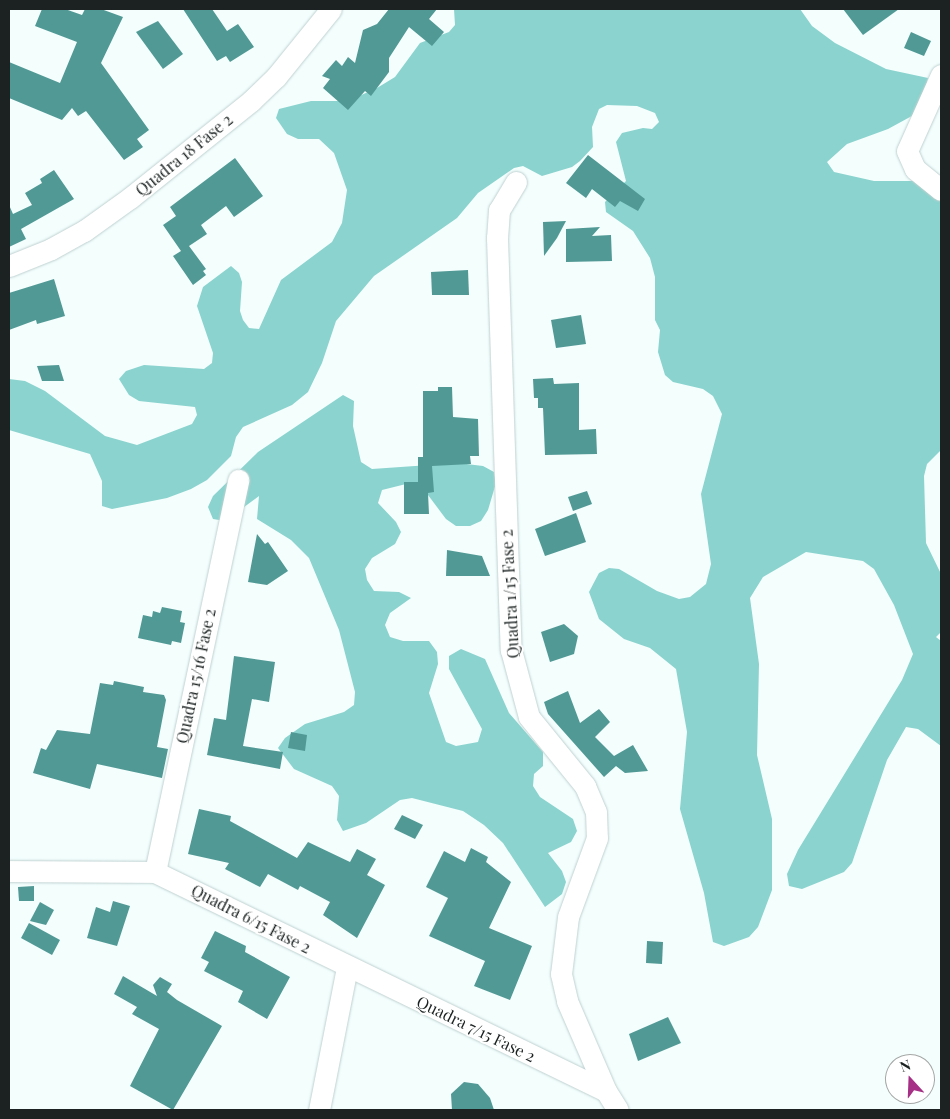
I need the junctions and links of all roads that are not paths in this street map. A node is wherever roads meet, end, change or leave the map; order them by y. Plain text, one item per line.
1 (331, 9) edge
2 (941, 75) edge
3 (516, 182) dead end
4 (941, 190) edge
5 (9, 266) edge
6 (238, 480) dead end
7 (9, 871) edge
8 (155, 872) junction
9 (347, 967) junction
10 (606, 1091) junction
11 (319, 1110) edge
12 (618, 1110) edge

1 - 5 street, Quadra 18 Fase 2
2 - 4 street
3 - 10 street, Quadra 1/15 Fase 2
6 - 8 street, Quadra 15/16 Fase 2
7 - 8 street
8 - 9 street, Quadra 6/15 Fase 2
9 - 10 street, Quadra 7/15 Fase 2
9 - 11 street
10 - 12 street, Quadra 1/15 Fase 2

